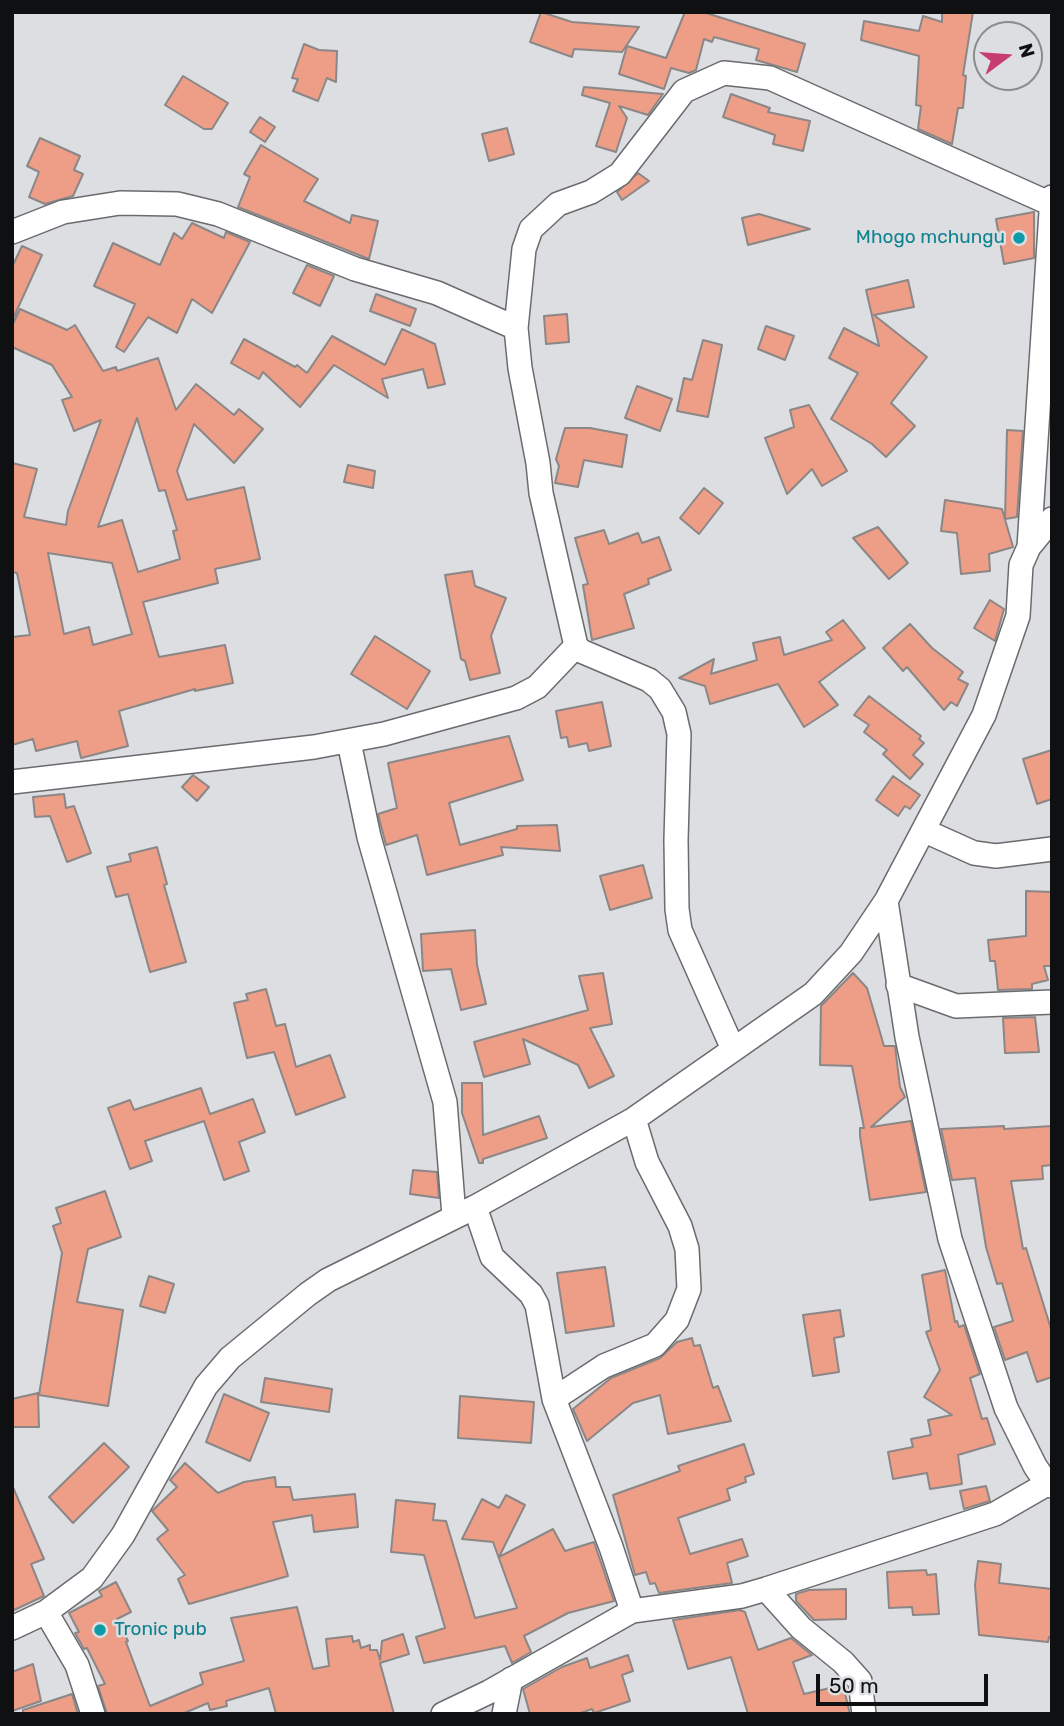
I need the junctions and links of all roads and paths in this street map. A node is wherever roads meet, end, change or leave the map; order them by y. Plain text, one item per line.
1 (1051, 201) edge
2 (12, 232) edge
3 (516, 328) junction
4 (1052, 519) edge
5 (1029, 547) junction
6 (576, 646) junction
7 (349, 742) junction
8 (12, 782) edge
9 (925, 831) junction
10 (1052, 849) edge
11 (886, 901) junction
12 (898, 985) junction
13 (1052, 1002) edge
14 (733, 1049) junction
15 (634, 1119) junction
16 (464, 1211) junction
17 (554, 1399) junction
18 (1049, 1485) edge
19 (766, 1589) junction
20 (632, 1611) junction
21 (46, 1612) junction
22 (12, 1628) edge
23 (511, 1679) junction
24 (93, 1714) edge
25 (443, 1714) edge
26 (504, 1714) edge
27 (864, 1714) edge

1 - 3 street
1 - 5 street
2 - 3 street
3 - 6 street
4 - 5 street
5 - 9 street
6 - 7 street
6 - 14 street
7 - 8 street
7 - 16 street
9 - 10 street
9 - 11 street
11 - 12 street
11 - 14 street
12 - 13 street
12 - 18 street
14 - 15 street
15 - 16 street
15 - 17 street
16 - 17 street
16 - 21 street
17 - 20 street
18 - 19 street
19 - 20 street
19 - 27 street
20 - 23 street
21 - 22 street
21 - 24 street
23 - 25 street
23 - 26 street

